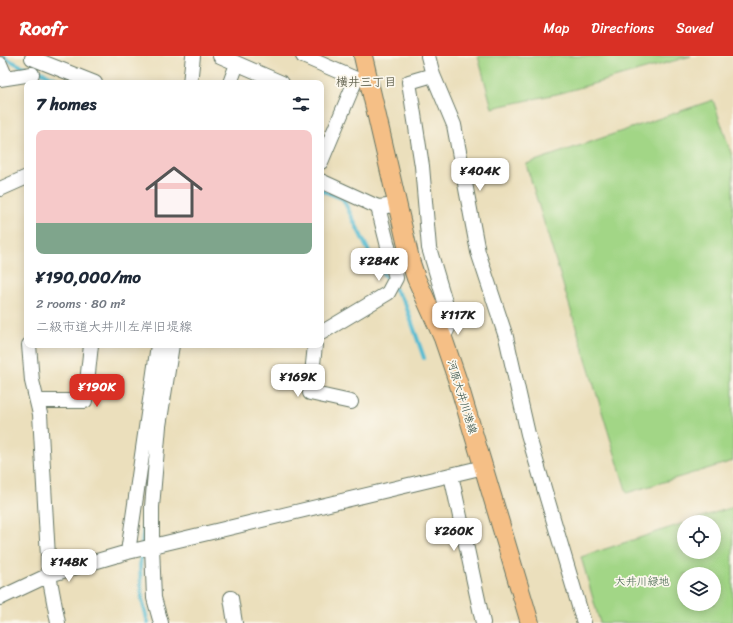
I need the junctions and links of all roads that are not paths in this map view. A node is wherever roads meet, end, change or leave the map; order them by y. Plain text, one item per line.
1 (193, 56) edge
2 (220, 56) edge
3 (303, 56) edge
4 (363, 56) edge
5 (428, 56) edge
6 (32, 57) edge
7 (0, 64) edge
8 (237, 64) junction
9 (433, 75) junction
10 (3, 79) edge
11 (32, 79) edge
12 (87, 80) edge
13 (190, 80) edge
14 (231, 80) edge
15 (275, 80) edge
16 (324, 155) edge
17 (24, 178) edge
18 (324, 181) edge
19 (0, 189) edge
20 (398, 206) junction
21 (378, 207) junction
22 (324, 331) edge
23 (443, 338) junction
24 (29, 348) edge
25 (91, 348) edge
26 (158, 348) edge
27 (172, 348) edge
28 (316, 348) edge
29 (37, 401) junction
30 (351, 402) dead end
31 (141, 460) junction
32 (156, 461) junction
33 (484, 467) junction
34 (451, 475) junction
35 (152, 546) junction
36 (130, 551) junction
37 (48, 575) junction
38 (0, 598) edge
39 (232, 598) dead end
40 (58, 623) edge
41 (161, 623) edge
42 (235, 623) edge
43 (483, 623) edge
44 (530, 623) edge
45 (584, 623) edge

1 - 13 street
2 - 8 street
3 - 16 street
4 - 20 main road, 河原大井川港線
5 - 9 street
6 - 11 street
6 - 12 street
7 - 10 street
8 - 14 street
8 - 15 street
9 - 23 street
9 - 45 street
10 - 11 street
17 - 19 street
18 - 21 street
20 - 21 street
20 - 23 main road, 河原大井川港線
21 - 22 street
23 - 33 main road, 河原大井川港線
24 - 29 street
25 - 29 street
26 - 31 street
27 - 32 street
28 - 30 street
29 - 37 street
31 - 32 street
31 - 36 street
32 - 35 street
33 - 34 street
33 - 44 main road, 河原大井川港線
34 - 35 street
34 - 43 street
35 - 36 street
35 - 41 street
36 - 37 street
37 - 38 street
37 - 40 street
39 - 42 street

